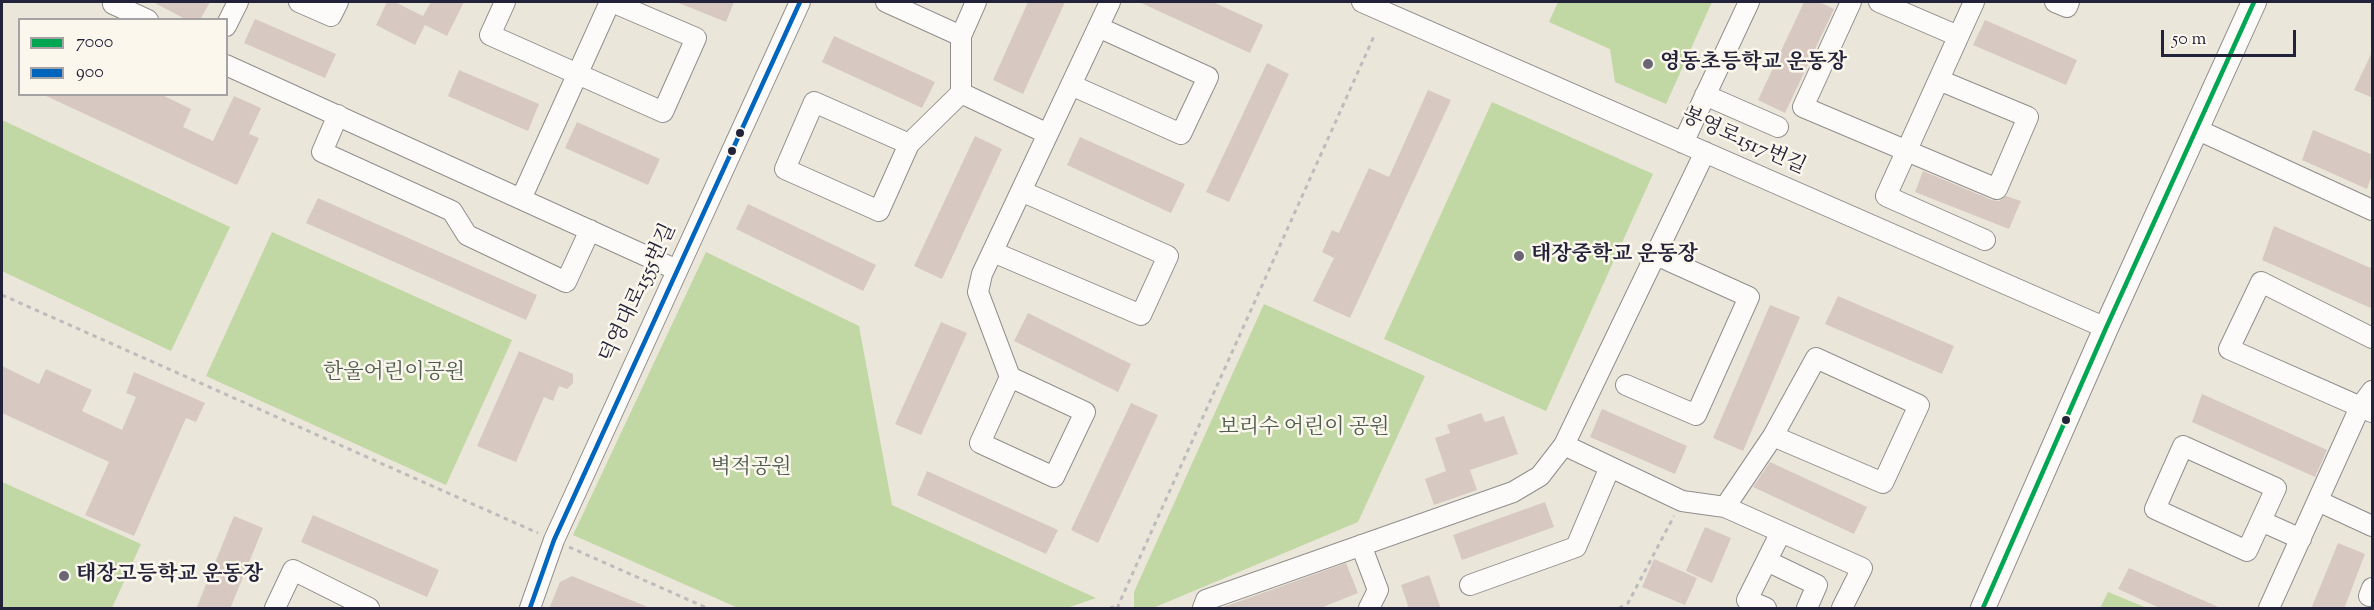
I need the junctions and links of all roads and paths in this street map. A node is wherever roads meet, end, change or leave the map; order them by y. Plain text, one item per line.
1 (238, 2) edge
2 (298, 2) edge
3 (338, 2) edge
4 (505, 2) edge
5 (611, 2) edge
6 (800, 2) edge
7 (886, 2) edge
8 (976, 2) edge
9 (1110, 2) edge
10 (1362, 2) edge
11 (1749, 2) edge
12 (1851, 2) edge
13 (1879, 2) edge
14 (1974, 2) edge
15 (2055, 2) edge
16 (2069, 2) edge
17 (2254, 2) edge
18 (113, 4) dead end
19 (143, 18) edge
20 (228, 22) edge
21 (1098, 27) junction
22 (1375, 34) dead end
23 (961, 36) junction
24 (1958, 36) junction
25 (228, 66) edge
26 (577, 74) junction
27 (1939, 80) junction
28 (1071, 85) junction
29 (961, 93) junction
30 (1705, 95) junction
31 (338, 115) junction
32 (1778, 128) dead end
33 (2196, 129) junction
34 (1048, 134) junction
35 (1683, 143) junction
36 (909, 144) junction
37 (1907, 150) junction
38 (1706, 152) junction
39 (1021, 191) junction
40 (521, 199) junction
41 (2373, 210) edge
42 (590, 230) junction
43 (1985, 240) dead end
44 (993, 252) junction
45 (1656, 255) junction
46 (677, 270) junction
47 (2, 295) edge
48 (2106, 328) junction
49 (2373, 338) edge
50 (1010, 378) junction
51 (1626, 385) dead end
52 (2373, 390) edge
53 (2366, 409) edge
54 (1773, 436) junction
55 (1564, 445) junction
56 (1610, 467) junction
57 (1682, 501) junction
58 (2318, 501) junction
59 (1725, 507) junction
60 (2261, 521) junction
61 (2373, 526) edge
62 (1781, 532) junction
63 (2301, 539) junction
64 (554, 540) junction
65 (1361, 545) junction
66 (1767, 561) junction
67 (1470, 585) dead end
68 (2373, 588) edge
69 (2373, 596) edge
70 (1118, 607) edge
71 (275, 609) edge
72 (369, 609) edge
73 (530, 609) edge
74 (707, 609) edge
75 (1110, 609) edge
76 (1203, 609) edge
77 (1369, 609) edge
78 (1619, 609) edge
79 (1766, 609) edge
80 (1807, 609) edge
81 (1842, 609) edge
82 (1983, 609) edge
83 (2269, 609) edge

1 - 20 street
2 - 3 street
4 - 26 street
5 - 26 street
5 - 26 street
6 - 46 street, 덕영대로1555번길
7 - 23 street
8 - 23 street
9 - 21 street
10 - 35 street, 봉영로1517번길
11 - 30 street
12 - 37 street
13 - 24 street
14 - 24 street
15 - 16 street
17 - 33 main road
18 - 19 street
21 - 28 street
21 - 28 street
22 - 70 path
23 - 29 street
24 - 27 street
25 - 31 street
26 - 40 street
27 - 37 street
27 - 37 street
28 - 34 street
29 - 34 street
29 - 36 street
30 - 32 street
30 - 35 street
31 - 40 street
31 - 42 street
33 - 41 street
33 - 48 main road
34 - 39 street
35 - 38 street, 봉영로1517번길
36 - 36 street
37 - 43 street
38 - 45 street
38 - 48 street, 봉영로1517번길
39 - 44 street
39 - 44 street
40 - 42 street
42 - 46 street
44 - 50 street
45 - 51 street
45 - 55 street
46 - 64 street, 덕영대로1555번길
47 - 64 path
48 - 82 main road
49 - 53 street
50 - 50 street
52 - 53 street
53 - 58 street
54 - 54 street
54 - 59 street
55 - 56 street
55 - 65 street
56 - 57 street
56 - 67 street
57 - 59 street
57 - 78 path
58 - 61 street
58 - 63 street
59 - 62 street
60 - 60 street
60 - 63 street
62 - 66 street
62 - 81 street
63 - 83 street
64 - 73 street, 덕영대로1555번길
64 - 74 path
65 - 76 street
65 - 77 street
66 - 79 street
66 - 80 street
68 - 69 street
70 - 75 path
71 - 72 street

